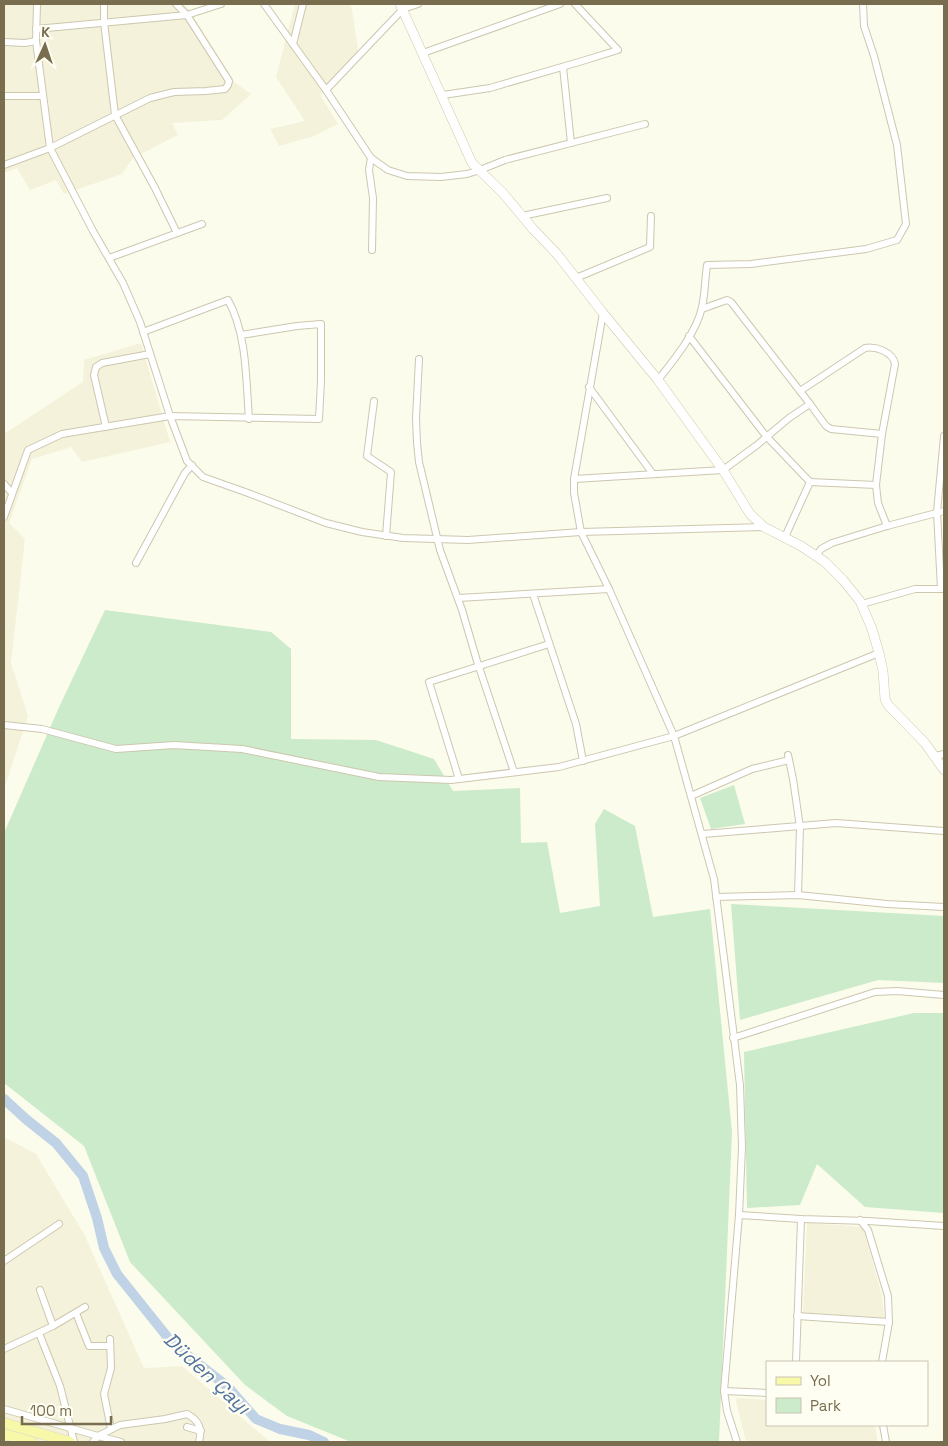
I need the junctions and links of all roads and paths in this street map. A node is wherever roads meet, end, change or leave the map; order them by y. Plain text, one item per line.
1 (37, 4) edge
2 (104, 4) edge
3 (176, 4) edge
4 (221, 4) edge
5 (264, 4) edge
6 (303, 4) edge
7 (418, 4) edge
8 (560, 4) edge
9 (575, 4) edge
10 (863, 4) edge
11 (402, 6) edge
12 (187, 15) junction
13 (104, 22) junction
14 (36, 29) junction
15 (36, 41) junction
16 (4, 42) edge
17 (293, 44) junction
18 (423, 53) junction
19 (563, 67) junction
20 (326, 90) junction
21 (443, 95) junction
22 (4, 96) edge
23 (43, 96) junction
24 (115, 115) junction
25 (645, 124) dead end
26 (571, 143) junction
27 (50, 148) junction
28 (371, 158) junction
29 (4, 165) edge
30 (480, 170) junction
31 (607, 198) dead end
32 (522, 216) junction
33 (651, 216) dead end
34 (202, 224) dead end
35 (177, 233) junction
36 (372, 250) dead end
37 (109, 258) junction
38 (576, 278) junction
39 (702, 309) junction
40 (603, 313) junction
41 (143, 332) junction
42 (241, 335) junction
43 (689, 336) junction
44 (150, 354) junction
45 (418, 359) dead end
46 (658, 380) junction
47 (589, 387) junction
48 (800, 392) junction
49 (374, 401) dead end
50 (810, 404) junction
51 (170, 416) junction
52 (250, 418) junction
53 (106, 427) junction
54 (882, 434) junction
55 (766, 436) junction
56 (944, 436) edge
57 (192, 466) junction
58 (723, 470) junction
59 (652, 474) junction
60 (574, 479) junction
61 (810, 482) junction
62 (4, 484) edge
63 (876, 485) junction
64 (12, 493) junction
65 (941, 512) edge
66 (4, 517) edge
67 (887, 526) junction
68 (764, 527) junction
69 (581, 532) junction
70 (386, 536) junction
71 (785, 537) junction
72 (438, 540) junction
73 (816, 556) junction
74 (136, 563) dead end
75 (942, 589) edge
76 (609, 590) junction
77 (533, 594) junction
78 (458, 598) junction
79 (862, 604) junction
80 (549, 644) junction
81 (878, 654) junction
82 (478, 666) junction
83 (4, 725) edge
84 (674, 736) junction
85 (939, 755) edge
86 (583, 761) junction
87 (944, 770) edge
88 (514, 772) junction
89 (459, 779) junction
90 (691, 796) junction
91 (800, 827) junction
92 (944, 831) edge
93 (703, 834) junction
94 (798, 895) junction
95 (716, 897) junction
96 (944, 907) edge
97 (944, 994) edge
98 (733, 1038) junction
99 (739, 1215) junction
100 (801, 1219) junction
101 (860, 1220) junction
102 (59, 1224) dead end
103 (944, 1226) edge
104 (4, 1261) edge
105 (40, 1290) dead end
106 (85, 1307) dead end
107 (76, 1313) junction
108 (797, 1316) junction
109 (889, 1322) junction
110 (53, 1326) junction
111 (39, 1333) junction
112 (4, 1349) edge
113 (796, 1361) edge
114 (882, 1361) edge
115 (724, 1391) junction
116 (766, 1393) edge
117 (4, 1409) edge
118 (4, 1423) edge
119 (883, 1426) edge
120 (187, 1427) dead end
121 (70, 1428) junction
122 (111, 1429) junction
123 (201, 1431) junction
124 (4, 1434) edge
125 (96, 1439) edge
126 (32, 1442) edge
127 (72, 1442) edge
128 (121, 1442) edge
129 (199, 1442) edge
130 (736, 1442) edge
131 (886, 1442) edge

1 - 14 street
2 - 13 street
3 - 12 street
4 - 12 street
5 - 17 street
6 - 17 street
7 - 11 street
8 - 18 street
9 - 19 street
10 - 39 street
11 - 18 street
11 - 20 street
12 - 13 street
12 - 24 street
13 - 14 street
13 - 24 street
14 - 15 street
15 - 16 street
15 - 23 street
17 - 20 street
18 - 21 street
19 - 21 street
19 - 26 street
20 - 28 street
21 - 30 street
22 - 23 street
23 - 27 street
24 - 27 street
24 - 35 street
25 - 26 street
26 - 30 street
27 - 29 street
27 - 37 street
28 - 30 street
28 - 36 street
30 - 32 street
31 - 32 street
32 - 38 street
33 - 38 street
34 - 35 street
35 - 37 street
37 - 41 street
38 - 40 street
39 - 43 street
39 - 48 street
40 - 46 street
40 - 47 street
41 - 42 street
41 - 44 street
42 - 52 street
42 - 52 street
43 - 46 street
43 - 55 street
44 - 51 street
44 - 53 street
45 - 72 street
46 - 58 street
47 - 59 street
47 - 60 street
48 - 50 street
48 - 54 street
49 - 70 street
50 - 54 street
50 - 55 street
51 - 52 street
51 - 53 street
51 - 57 street
53 - 64 street
54 - 63 street
55 - 58 street
55 - 61 street
56 - 65 street
57 - 70 street
57 - 74 street
58 - 59 street
58 - 68 street
59 - 60 street
60 - 69 street
61 - 63 street
61 - 71 street
62 - 64 street
63 - 67 street
64 - 66 street
65 - 67 street
65 - 75 street
67 - 73 street
68 - 69 street
68 - 71 street
69 - 72 street
69 - 76 street
70 - 72 street
71 - 73 street
72 - 78 street
73 - 79 street
75 - 79 street
76 - 77 street
76 - 84 street
77 - 78 street
77 - 80 street
78 - 82 street
79 - 81 street
80 - 82 street
80 - 86 street
81 - 84 street
81 - 85 street
82 - 88 street
82 - 89 street
83 - 89 street
84 - 86 street
84 - 90 street
85 - 87 street
86 - 88 street
88 - 89 street
90 - 91 street
90 - 93 street
91 - 92 street
91 - 93 street
91 - 94 street
93 - 95 street
94 - 95 street
94 - 96 street
95 - 98 street
97 - 98 street
98 - 99 street
99 - 100 street
99 - 115 street
100 - 101 street
100 - 108 street
101 - 103 street
101 - 109 street
102 - 104 street
105 - 110 street
106 - 107 street
107 - 110 street
107 - 122 street
108 - 109 street
108 - 113 street
109 - 114 street
110 - 111 street
111 - 112 street
111 - 121 street
115 - 116 street
115 - 130 street
117 - 121 street
118 - 127 main road
119 - 131 street
120 - 123 street
121 - 125 street
121 - 127 street
122 - 123 street
122 - 125 street
123 - 129 street
124 - 126 main road
125 - 128 street

